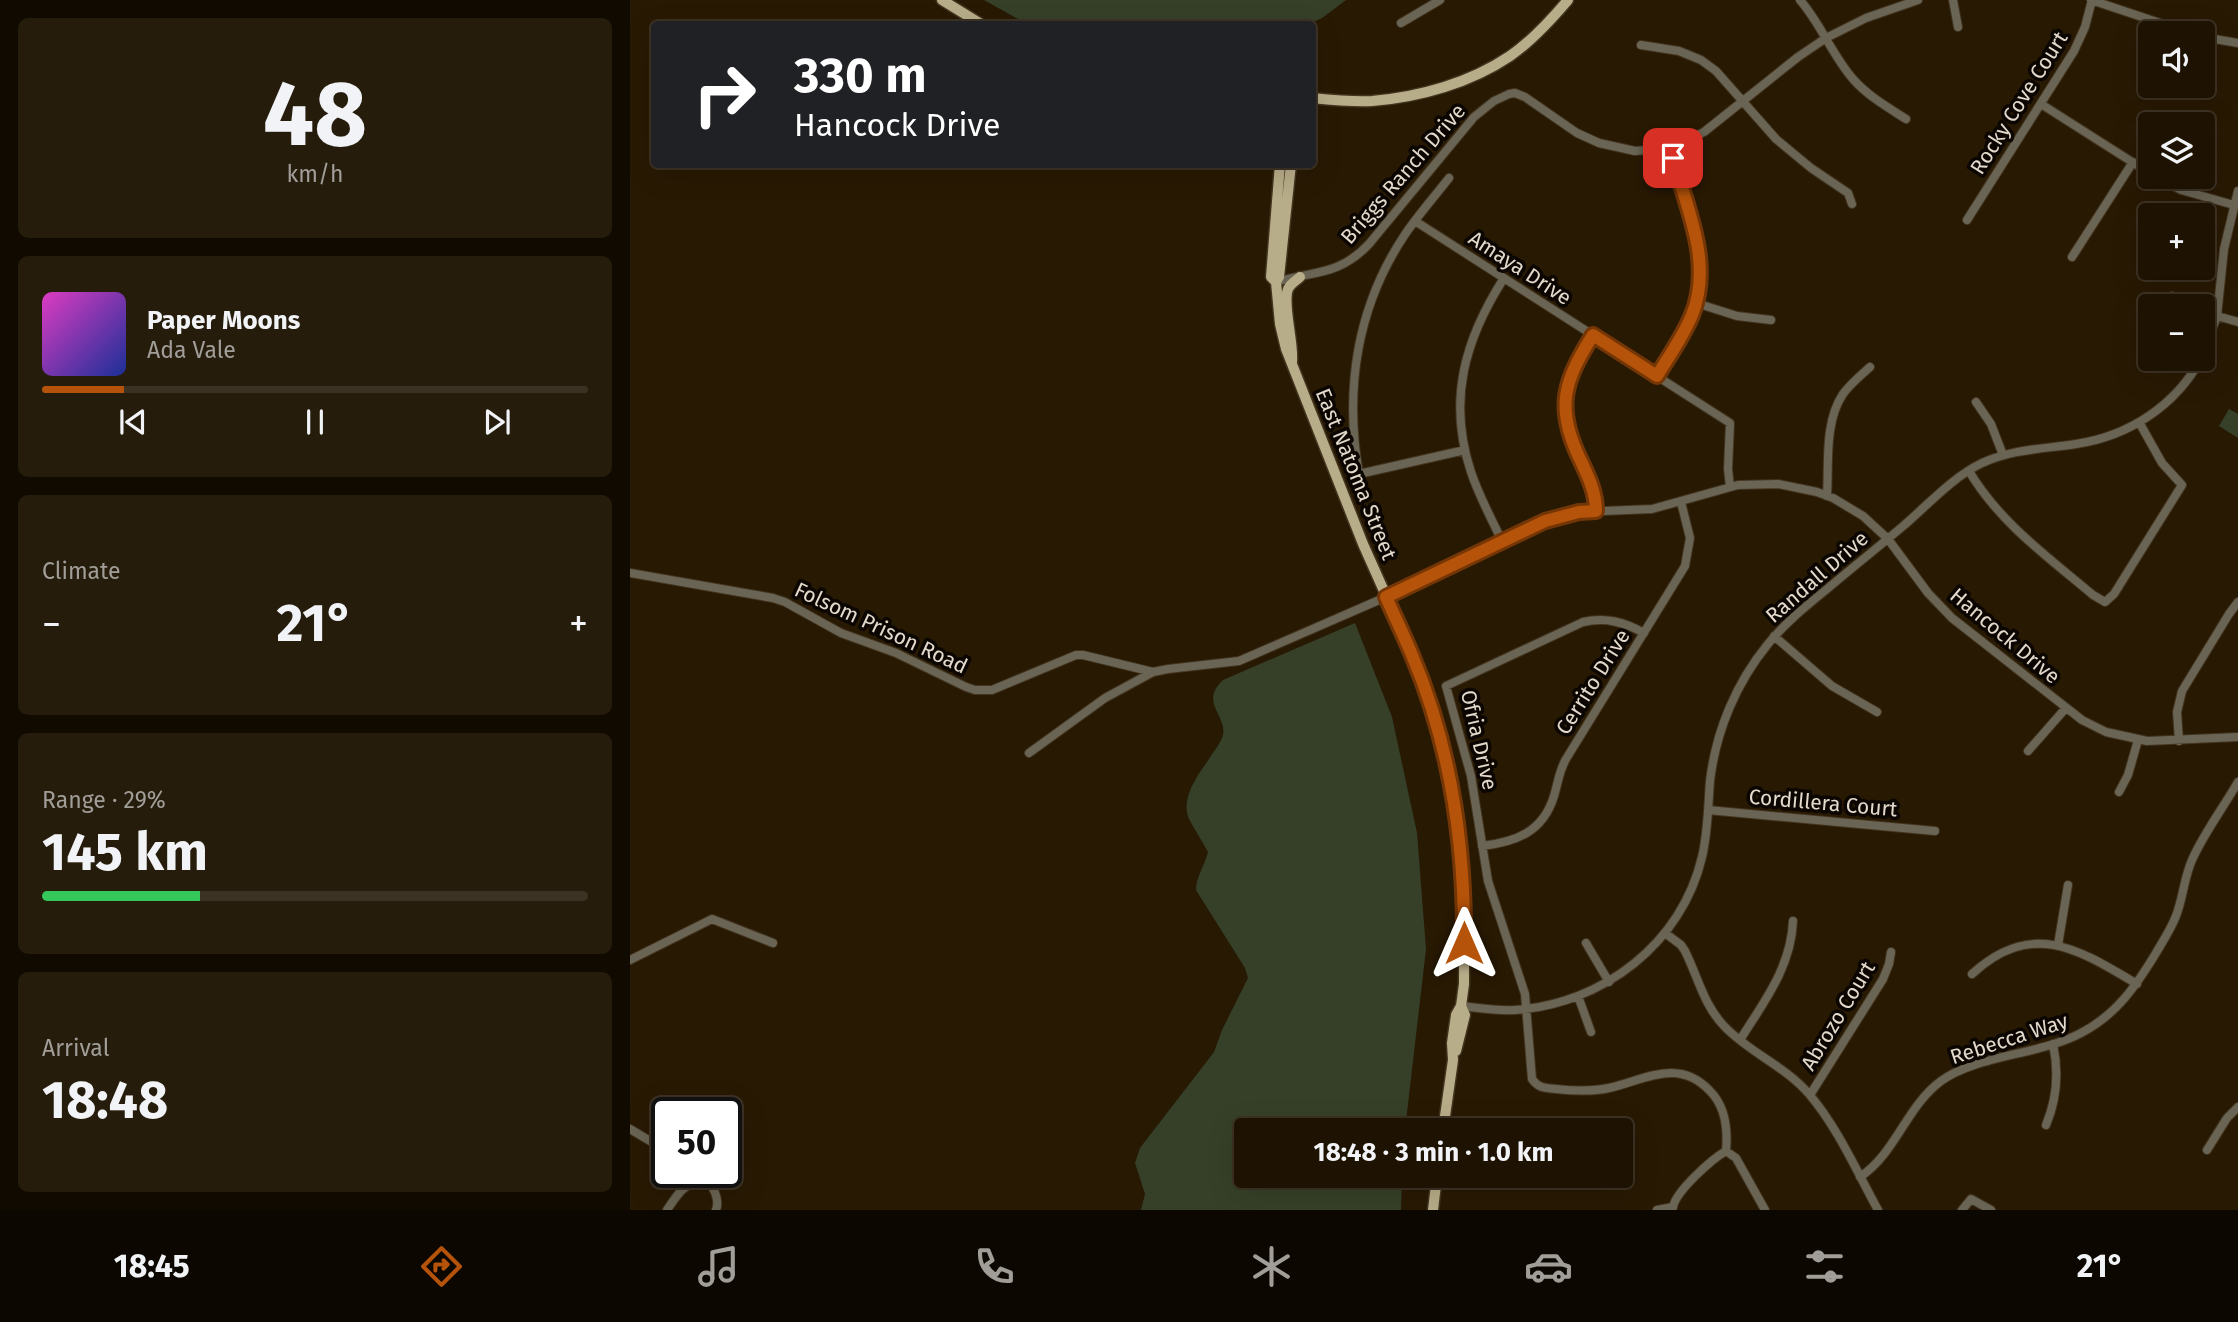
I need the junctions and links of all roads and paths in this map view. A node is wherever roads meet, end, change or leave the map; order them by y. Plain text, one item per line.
1 (942, 0) edge
2 (1440, 0) edge
3 (1568, 0) edge
4 (1800, 0) edge
5 (1918, 0) edge
6 (1953, 0) edge
7 (2091, 0) edge
8 (976, 21) edge
9 (2151, 21) edge
10 (1401, 23) dead end
11 (1958, 27) dead end
12 (1826, 38) junction
13 (2215, 39) edge
14 (2238, 43) edge
15 (1641, 45) dead end
16 (1316, 98) edge
17 (1743, 101) junction
18 (2041, 104) junction
19 (1906, 119) dead end
20 (1670, 148) junction
21 (2133, 162) junction
22 (2138, 165) edge
23 (1280, 168) edge
24 (1291, 168) edge
25 (1449, 178) dead end
26 (2181, 189) edge
27 (2238, 191) edge
28 (1852, 204) dead end
29 (2234, 205) junction
30 (1415, 220) junction
31 (1967, 220) dead end
32 (2072, 257) dead end
33 (1300, 277) junction
34 (1504, 278) junction
35 (1276, 282) junction
36 (1696, 303) junction
37 (2217, 316) junction
38 (1771, 320) dead end
39 (2215, 321) edge
40 (2238, 322) edge
41 (1593, 335) junction
42 (1292, 368) junction
43 (1870, 368) dead end
44 (2192, 371) edge
45 (1657, 376) junction
46 (1976, 402) dead end
47 (2139, 422) junction
48 (1465, 450) junction
49 (2003, 455) junction
50 (1969, 471) junction
51 (1730, 487) junction
52 (1827, 496) junction
53 (1681, 502) junction
54 (1596, 511) junction
55 (1888, 539) junction
56 (1502, 541) junction
57 (630, 573) edge
58 (1386, 597) junction
59 (2238, 602) edge
60 (1644, 634) junction
61 (1774, 636) junction
62 (1153, 672) junction
63 (2065, 709) junction
64 (1877, 712) dead end
65 (2238, 737) edge
66 (2138, 740) junction
67 (2179, 741) junction
68 (2028, 751) dead end
69 (1029, 753) dead end
70 (2238, 782) edge
71 (2119, 792) dead end
72 (1708, 810) junction
73 (1935, 831) dead end
74 (1482, 846) junction
75 (2068, 885) dead end
76 (1793, 921) dead end
77 (1665, 933) junction
78 (773, 943) dead end
79 (1586, 943) dead end
80 (2059, 945) junction
81 (1891, 952) dead end
82 (630, 960) edge
83 (1972, 974) dead end
84 (1609, 982) junction
85 (2137, 984) junction
86 (1577, 996) junction
87 (1461, 1006) junction
88 (1526, 1008) junction
89 (1591, 1032) dead end
90 (1740, 1040) junction
91 (2053, 1044) junction
92 (1810, 1095) junction
93 (2238, 1107) edge
94 (1445, 1118) edge
95 (2046, 1125) dead end
96 (630, 1129) edge
97 (651, 1141) edge
98 (2207, 1150) dead end
99 (1726, 1151) junction
100 (1860, 1177) junction
101 (682, 1188) edge
102 (712, 1188) edge
103 (1436, 1188) edge
104 (1674, 1208) edge
105 (667, 1210) edge
106 (716, 1210) edge
107 (1433, 1210) edge
108 (1657, 1210) edge
109 (1765, 1210) edge
110 (1878, 1210) edge
111 (1962, 1210) edge
112 (1991, 1210) edge

1 - 8 main road
2 - 10 street
3 - 16 main road
4 - 12 street
5 - 12 street, Briggs Ranch Drive
6 - 11 street
7 - 9 street
7 - 18 street, Rocky Cove Court
12 - 17 street, Briggs Ranch Drive
12 - 19 street
13 - 14 street
15 - 17 street
17 - 20 street, Briggs Ranch Drive
17 - 28 street
18 - 21 street
18 - 31 street, Rocky Cove Court
20 - 33 street, Briggs Ranch Drive
20 - 36 street
21 - 22 street
21 - 32 street
23 - 35 main road, East Natoma Street
24 - 35 main road, East Natoma Street
25 - 30 street
26 - 29 street
27 - 29 street, Randall Drive
29 - 37 street, Randall Drive
30 - 34 street, Amaya Drive
30 - 48 street
33 - 35 street, Briggs Ranch Drive
33 - 42 main road
34 - 41 street, Amaya Drive
34 - 48 street
35 - 42 main road, East Natoma Street
36 - 38 street
36 - 45 street
37 - 39 street, Randall Drive
37 - 40 street
41 - 45 street, Amaya Drive
41 - 54 street
42 - 58 main road, East Natoma Street
43 - 52 street
44 - 47 street, Randall Drive
45 - 51 street, Amaya Drive
46 - 49 street
47 - 49 street, Randall Drive
47 - 50 street
48 - 56 street
49 - 50 street, Randall Drive
50 - 55 street, Randall Drive
51 - 52 street, Hancock Drive
51 - 53 street, Hancock Drive
52 - 55 street, Hancock Drive
53 - 54 street, Hancock Drive
53 - 60 street, Cerrito Drive
54 - 56 street, Hancock Drive
55 - 61 street, Randall Drive
55 - 63 street, Hancock Drive
56 - 58 street, Hancock Drive
57 - 62 street, Folsom Prison Road
58 - 62 street, Folsom Prison Road
58 - 87 main road, East Natoma Street
59 - 67 street
60 - 74 street, Cerrito Drive
60 - 74 street, Ofria Drive
61 - 64 street
61 - 72 street, Randall Drive
62 - 69 street, Folsom Prison Road
63 - 66 street, Hancock Drive
63 - 68 street
65 - 67 street, Hancock Drive
66 - 67 street, Hancock Drive
66 - 71 street
70 - 85 street, Rebecca Way
72 - 73 street, Cordillera Court
72 - 77 street, Randall Drive
74 - 88 street, Ofria Drive
75 - 80 street
76 - 90 street
77 - 84 street, Randall Drive
77 - 90 street
78 - 82 street
79 - 84 street
80 - 83 street
80 - 85 street
81 - 92 street, Abrozo Court
84 - 86 street, Randall Drive
85 - 91 street, Rebecca Way
86 - 88 street, Randall Drive
86 - 89 street
87 - 88 street, Randall Drive
87 - 94 main road, East Natoma Street
88 - 99 street, Ofria Drive
90 - 92 street
91 - 95 street
91 - 100 street, Rebecca Way
92 - 100 street
93 - 98 street
96 - 97 street
99 - 104 street
99 - 109 street
100 - 110 street
101 - 105 street
102 - 106 street
103 - 107 main road
104 - 108 street
111 - 112 street

